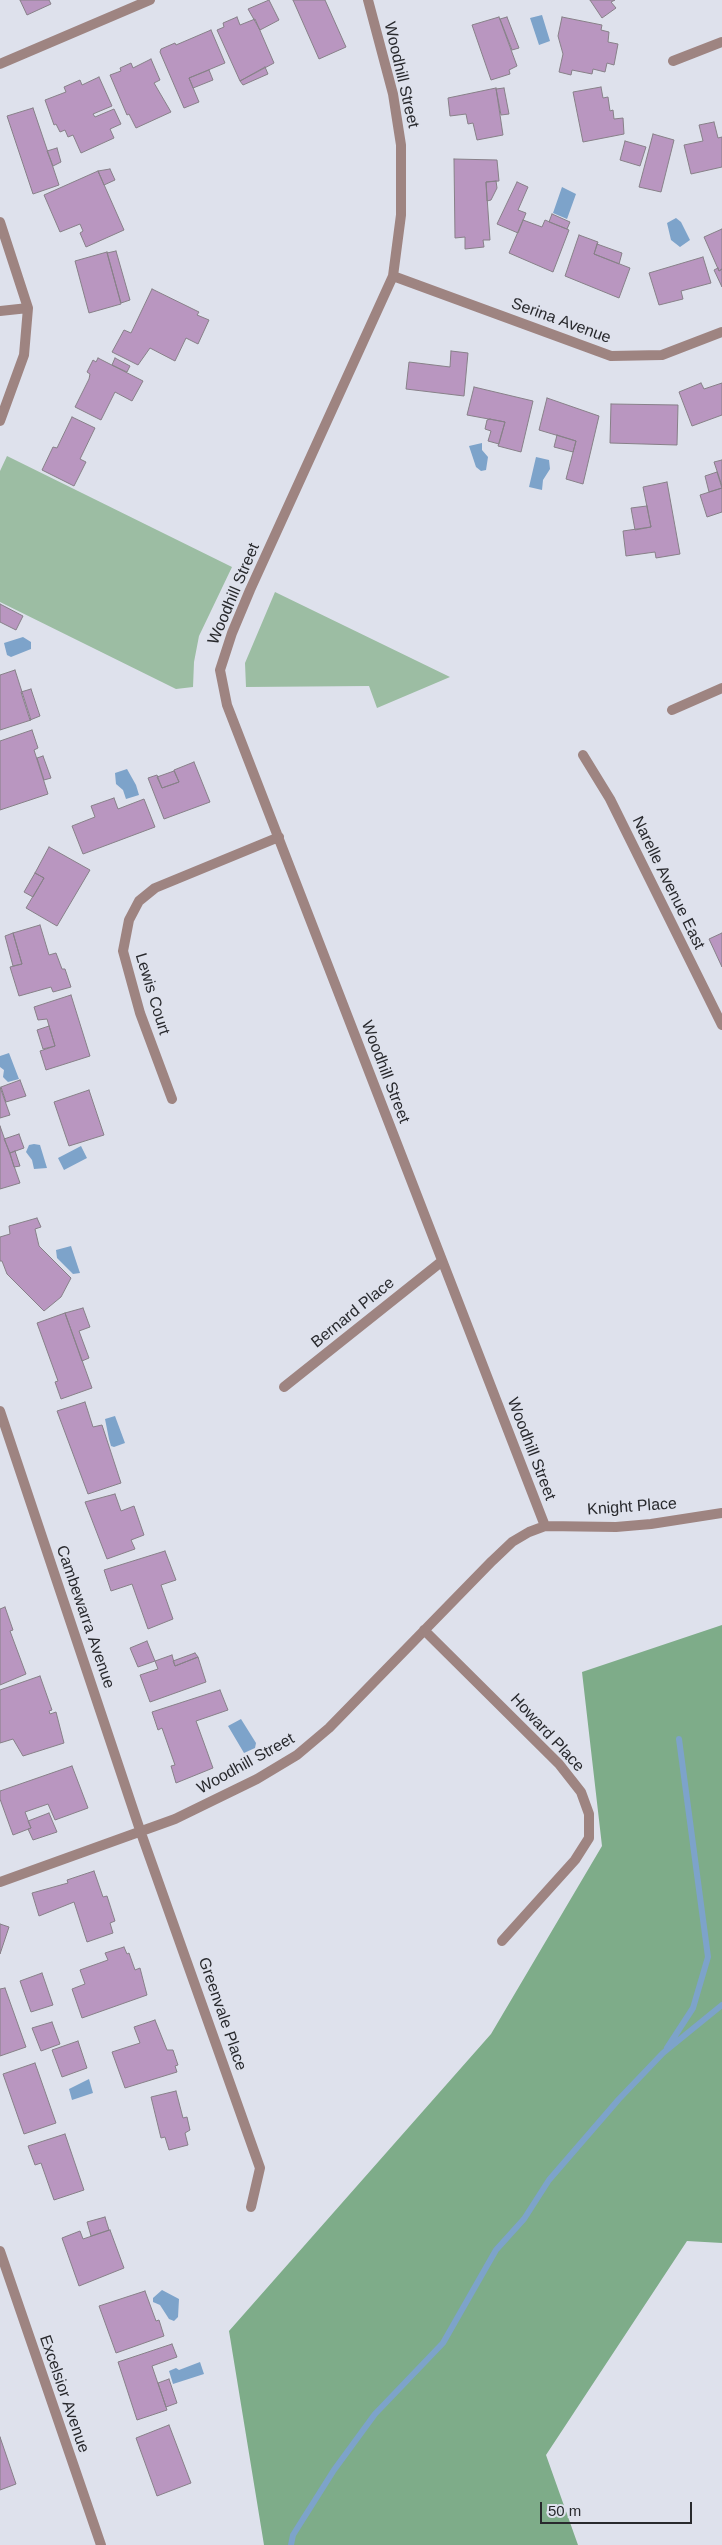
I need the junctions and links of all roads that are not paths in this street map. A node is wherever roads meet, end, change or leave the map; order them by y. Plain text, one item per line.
1 (150, 0) edge
2 (368, 0) edge
3 (722, 42) edge
4 (673, 61) dead end
5 (0, 64) edge
6 (0, 222) edge
7 (393, 276) junction
8 (28, 308) junction
9 (0, 311) edge
10 (722, 332) edge
11 (0, 421) edge
12 (722, 688) edge
13 (672, 710) dead end
14 (583, 755) dead end
15 (279, 837) junction
16 (722, 1025) edge
17 (172, 1099) dead end
18 (442, 1262) junction
19 (284, 1387) dead end
20 (0, 1411) edge
21 (722, 1513) edge
22 (545, 1526) junction
23 (424, 1630) junction
24 (141, 1833) junction
25 (0, 1882) edge
26 (502, 1941) dead end
27 (251, 2207) dead end
28 (0, 2251) edge
29 (101, 2545) edge

1 - 5 street
2 - 7 street, Woodhill Street
3 - 4 street
6 - 8 street
7 - 10 street, Serina Avenue
7 - 15 street, Woodhill Street
8 - 9 street
8 - 11 street
12 - 13 street
14 - 16 street, Narelle Avenue East
15 - 17 street, Lewis Court
15 - 18 street, Woodhill Street
18 - 19 street, Bernard Place
18 - 22 street, Woodhill Street
20 - 24 street, Cambewarra Avenue
21 - 22 street, Knight Place
22 - 23 street, Woodhill Street
23 - 24 street, Woodhill Street
23 - 26 street, Howard Place
24 - 25 street, Woodhill Street
24 - 27 street, Greenvale Place
28 - 29 street, Excelsior Avenue

